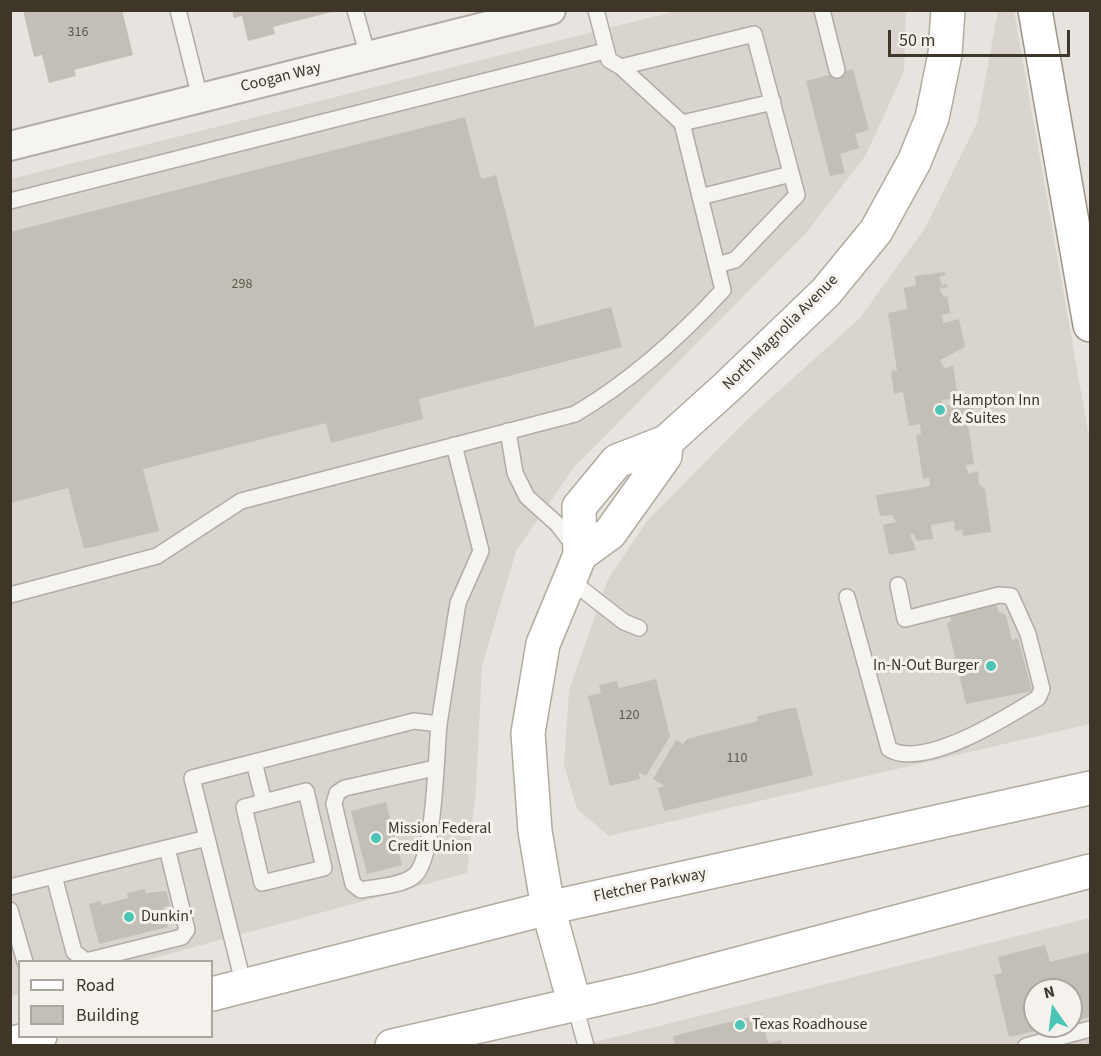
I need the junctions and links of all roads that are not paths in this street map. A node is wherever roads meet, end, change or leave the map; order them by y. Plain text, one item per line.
1 (178, 10) edge
2 (355, 10) edge
3 (551, 10) edge
4 (596, 10) edge
5 (822, 10) edge
6 (948, 10) edge
7 (1035, 10) edge
8 (604, 51) junction
9 (368, 56) junction
10 (621, 67) junction
11 (837, 70) dead end
12 (200, 98) junction
13 (773, 102) junction
14 (682, 123) junction
15 (10, 146) edge
16 (791, 174) junction
17 (700, 197) junction
18 (10, 201) edge
19 (717, 265) junction
20 (1090, 325) edge
21 (508, 431) junction
22 (454, 445) junction
23 (575, 567) junction
24 (898, 585) dead end
25 (10, 595) edge
26 (847, 597) dead end
27 (639, 628) dead end
28 (439, 724) junction
29 (254, 762) junction
30 (435, 768) junction
31 (1090, 788) edge
32 (264, 802) junction
33 (207, 838) junction
34 (167, 848) junction
35 (1090, 871) edge
36 (54, 876) junction
37 (10, 887) edge
38 (548, 908) junction
39 (10, 910) edge
40 (24, 960) edge
41 (85, 960) edge
42 (90, 960) edge
43 (244, 986) junction
44 (213, 994) edge
45 (574, 1002) junction
46 (1090, 1029) edge
47 (32, 1038) edge
48 (10, 1044) edge
49 (392, 1046) edge
50 (586, 1046) edge
51 (1026, 1046) edge

1 - 12 lane
2 - 9 lane
3 - 9 street, Coogan Way
4 - 8 lane
5 - 11 lane
6 - 23 main road, North Magnolia Avenue
7 - 20 main road
8 - 10 lane
8 - 18 lane
9 - 12 street, Coogan Way
10 - 13 lane
10 - 14 lane
12 - 15 street, Coogan Way
13 - 14 lane
13 - 16 lane
14 - 17 lane
16 - 17 lane
16 - 19 lane
17 - 19 lane
19 - 21 lane
21 - 22 lane
21 - 23 lane
22 - 25 lane
22 - 28 lane
23 - 27 lane
23 - 38 main road
24 - 26 lane
28 - 29 lane
28 - 30 lane
29 - 32 lane
29 - 33 lane
30 - 30 lane
31 - 38 main road, Fletcher Parkway
32 - 32 lane
33 - 34 lane
33 - 43 lane
34 - 36 lane
34 - 42 lane
35 - 45 main road
36 - 37 lane
36 - 41 lane
38 - 43 main road, Fletcher Parkway
38 - 45 main road
39 - 40 lane
43 - 44 main road, Fletcher Parkway
45 - 49 main road
45 - 50 lane
46 - 51 lane
47 - 48 main road

